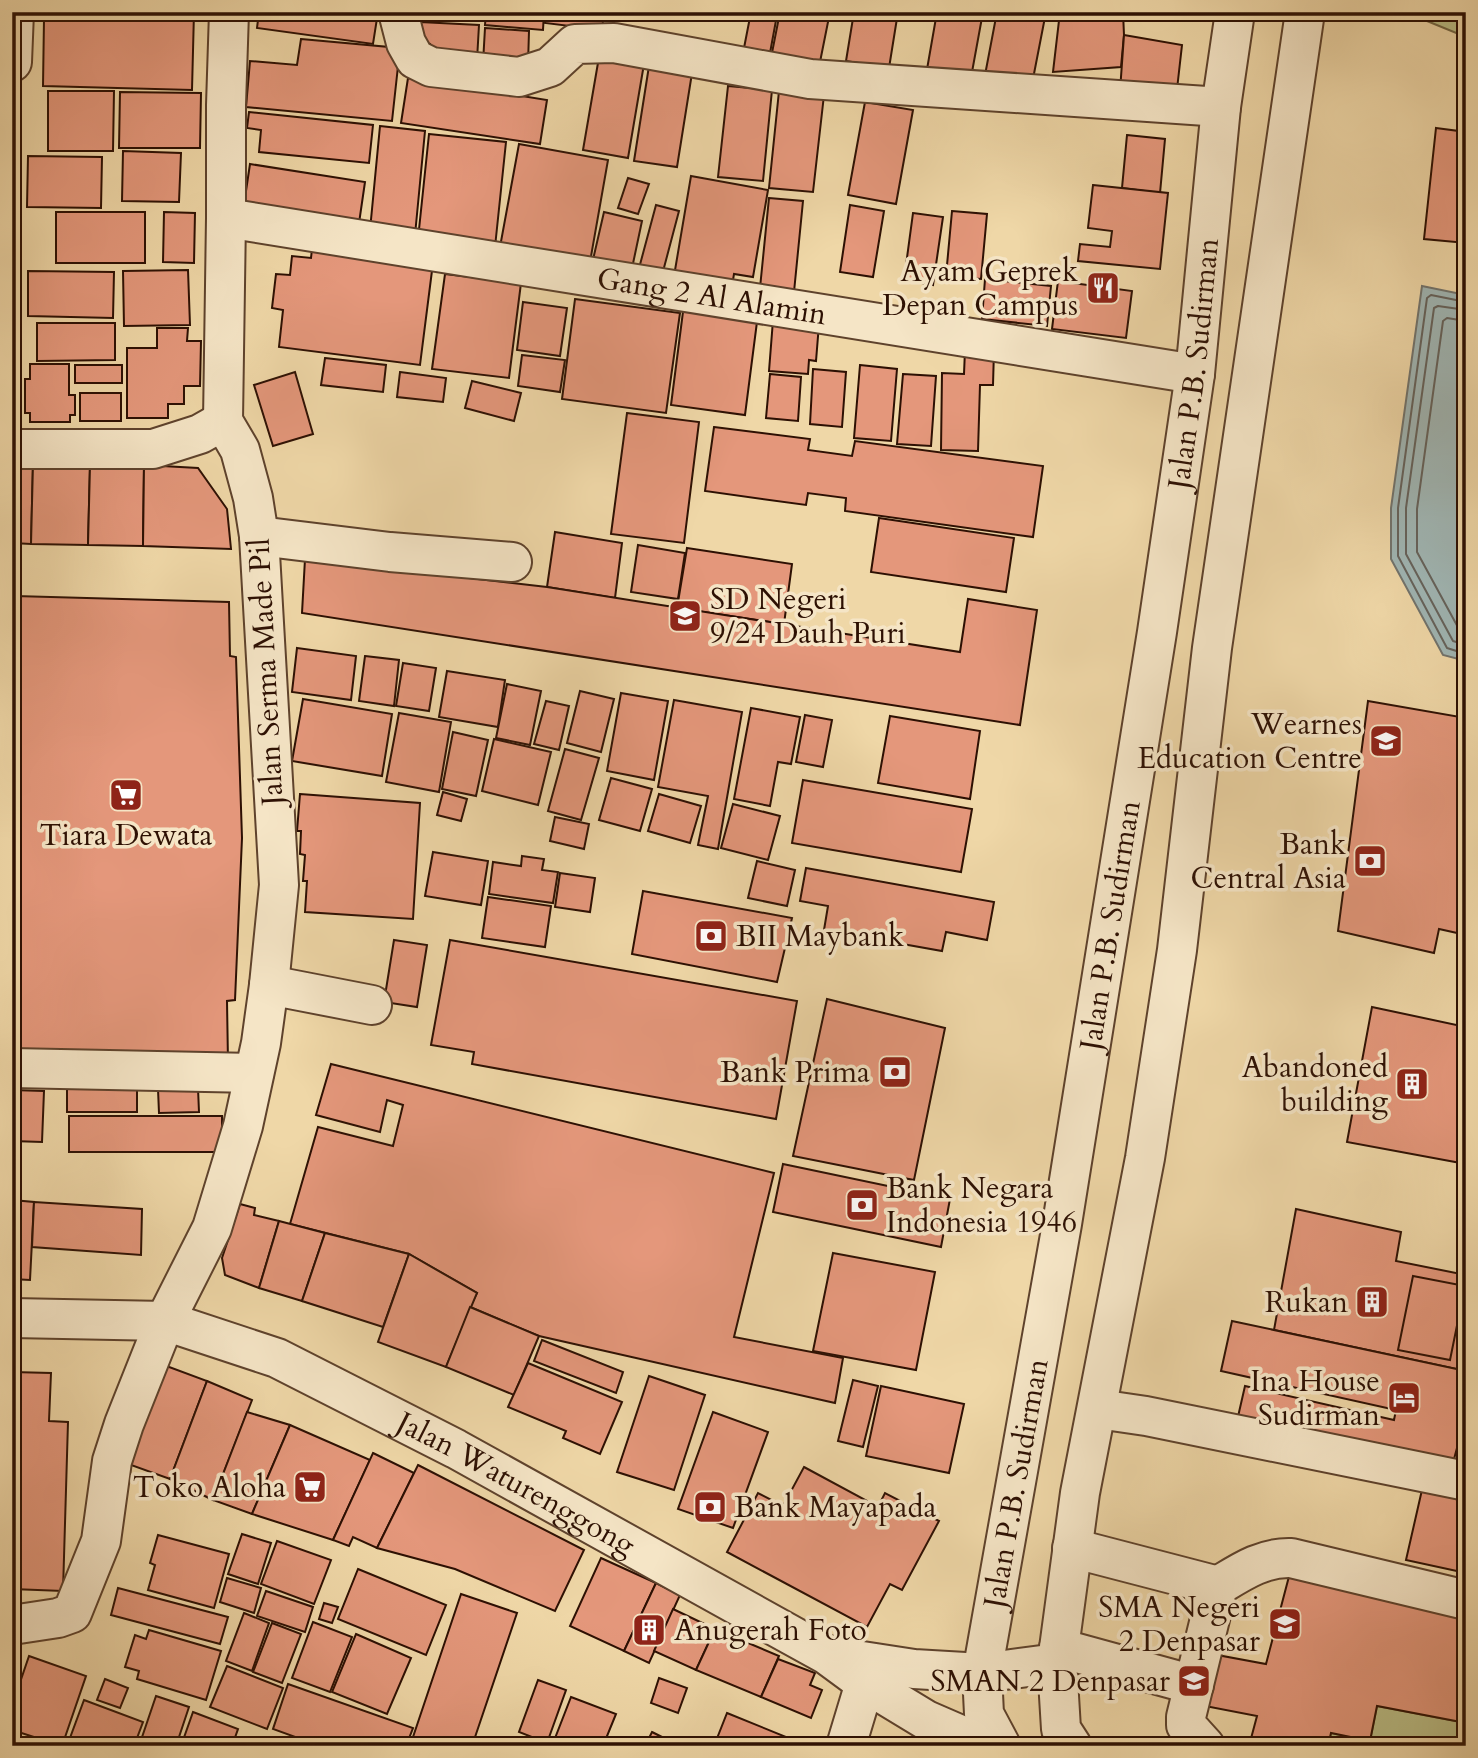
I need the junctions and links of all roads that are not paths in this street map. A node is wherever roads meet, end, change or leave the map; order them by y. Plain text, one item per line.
1 (14, 12) edge
2 (229, 12) edge
3 (398, 12) edge
4 (1235, 12) edge
5 (1305, 12) edge
6 (12, 62) edge
7 (1221, 107) junction
8 (226, 218) junction
9 (1195, 374) junction
10 (223, 421) junction
11 (12, 449) edge
12 (259, 536) junction
13 (512, 562) dead end
14 (1157, 632) junction
15 (1212, 648) junction
16 (270, 985) junction
17 (372, 1005) dead end
18 (12, 1068) edge
19 (254, 1073) junction
20 (12, 1318) edge
21 (165, 1321) junction
22 (1098, 1409) junction
23 (1466, 1481) edge
24 (1072, 1548) junction
25 (1218, 1586) junction
26 (1466, 1600) edge
27 (12, 1625) edge
28 (827, 1655) junction
29 (1058, 1655) junction
30 (982, 1673) junction
31 (866, 1683) junction
32 (1194, 1685) junction
33 (846, 1746) edge
34 (986, 1746) edge
35 (1001, 1746) edge
36 (1072, 1746) edge
37 (1205, 1746) edge

1 - 6 street
2 - 8 street
3 - 7 street
4 - 7 street, Jalan P.B. Sudirman
5 - 15 street, Jalan P.B. Sudirman
7 - 9 street, Jalan P.B. Sudirman
8 - 9 street, Gang 2 Al Alamin
8 - 10 street
9 - 14 street, Jalan P.B. Sudirman
10 - 11 street
10 - 12 street, Jalan Serma Made Pil
12 - 13 street
12 - 16 street, Jalan Serma Made Pil
14 - 15 street
14 - 30 street, Jalan P.B. Sudirman
15 - 22 street, Jalan P.B. Sudirman
16 - 17 street
16 - 19 street, Jalan Serma Made Pil
18 - 19 street
19 - 21 street, Jalan Serma Made Pil
20 - 21 street, Jalan Waturenggong
21 - 27 street, Jalan Serma Made Pil
21 - 28 street, Jalan Waturenggong
22 - 23 street
22 - 24 street, Jalan P.B. Sudirman
24 - 25 street
24 - 29 street, Jalan P.B. Sudirman
25 - 26 street
25 - 32 street
28 - 30 street
28 - 31 street, Jalan Waturenggong
29 - 30 street
29 - 32 street
29 - 36 street, Jalan P.B. Sudirman
30 - 35 street, Jalan P.B. Sudirman
31 - 33 street
31 - 34 street, Jalan Waturenggong
32 - 37 street

